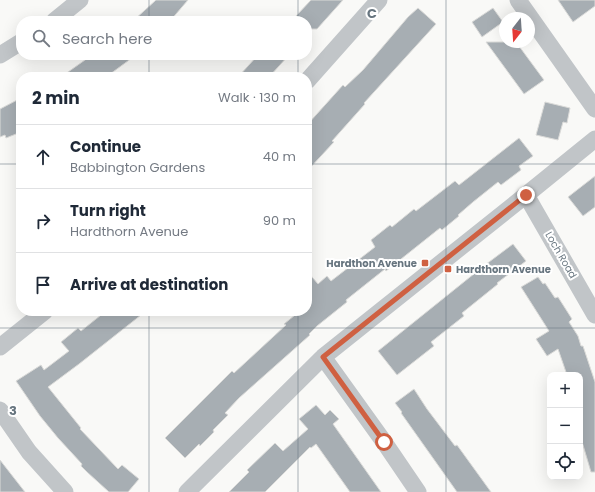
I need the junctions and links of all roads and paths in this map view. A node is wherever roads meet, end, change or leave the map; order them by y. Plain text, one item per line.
1 (80, 0) edge
2 (379, 0) edge
3 (518, 0) edge
4 (60, 16) edge
5 (16, 45) edge
6 (0, 55) edge
7 (312, 75) edge
8 (595, 109) edge
9 (595, 139) edge
10 (526, 195) junction
11 (595, 315) edge
12 (39, 316) edge
13 (0, 348) edge
14 (323, 357) junction
15 (0, 410) edge
16 (66, 492) edge
17 (187, 492) edge
18 (418, 492) edge

1 - 4 street
2 - 7 street
3 - 8 street
5 - 6 street
9 - 10 street
10 - 11 street, Loch Road
10 - 14 street
12 - 13 street
14 - 17 street
14 - 18 street
15 - 16 street

